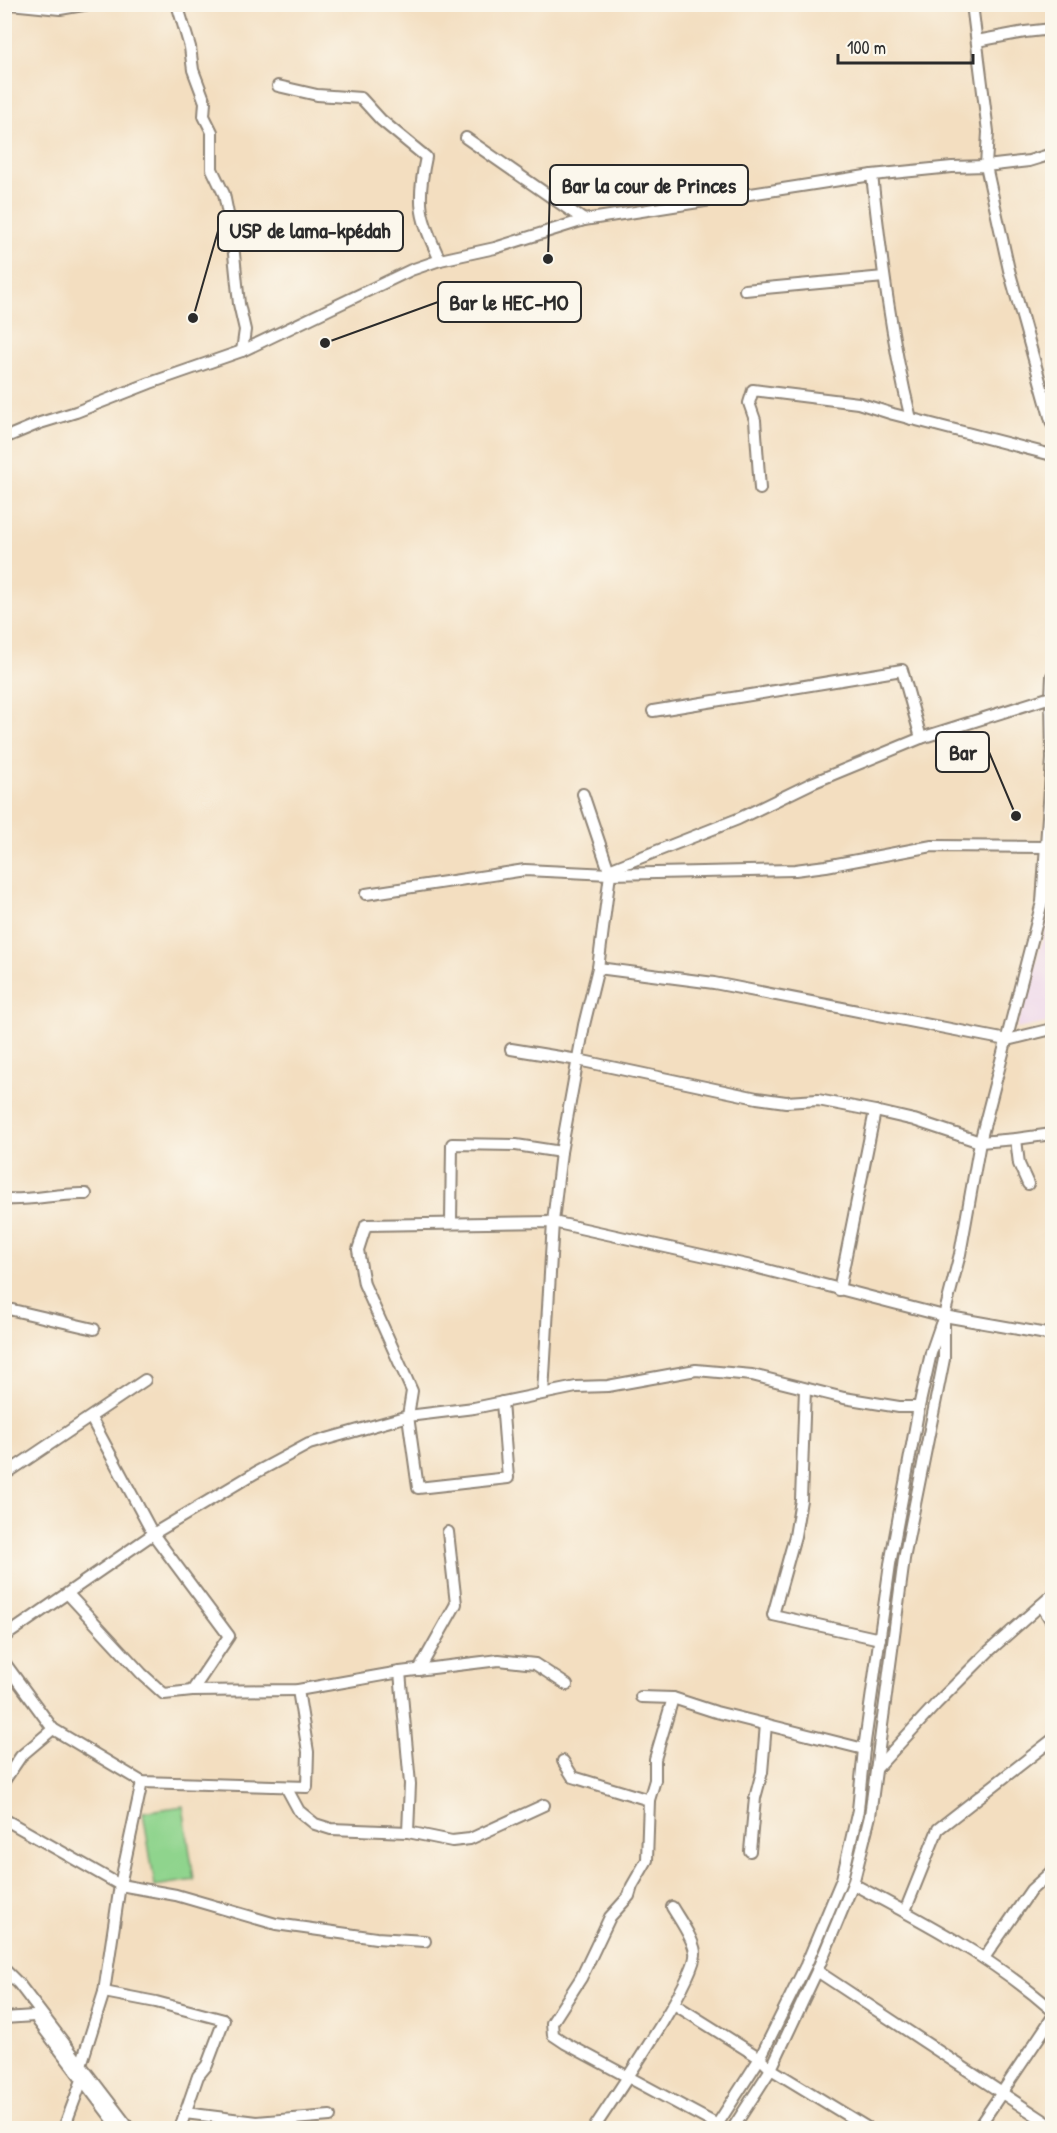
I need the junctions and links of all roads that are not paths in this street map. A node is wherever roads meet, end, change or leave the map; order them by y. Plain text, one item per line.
1 (10, 4) edge
2 (88, 4) edge
3 (177, 4) edge
4 (972, 4) edge
5 (1053, 29) edge
6 (977, 42) junction
7 (278, 86) dead end
8 (466, 138) dead end
9 (1053, 154) edge
10 (986, 166) junction
11 (872, 176) junction
12 (584, 220) junction
13 (440, 260) junction
14 (884, 277) junction
15 (744, 290) dead end
16 (242, 351) junction
17 (911, 418) junction
18 (1053, 424) edge
19 (4, 438) edge
20 (1053, 455) edge
21 (760, 489) dead end
22 (1053, 676) edge
23 (1051, 697) junction
24 (653, 711) dead end
25 (921, 738) junction
26 (1052, 759) edge
27 (1051, 784) edge
28 (583, 794) dead end
29 (1047, 847) junction
30 (609, 872) junction
31 (366, 894) dead end
32 (598, 968) junction
33 (1053, 1029) edge
34 (1007, 1040) junction
35 (511, 1049) dead end
36 (578, 1060) junction
37 (875, 1111) junction
38 (1053, 1134) edge
39 (1016, 1139) junction
40 (980, 1142) junction
41 (561, 1152) junction
42 (1028, 1184) dead end
43 (86, 1194) dead end
44 (4, 1199) edge
45 (451, 1222) junction
46 (553, 1222) junction
47 (839, 1290) junction
48 (4, 1308) edge
49 (944, 1316) junction
50 (94, 1329) dead end
51 (1053, 1335) edge
52 (145, 1380) dead end
53 (805, 1389) junction
54 (543, 1393) junction
55 (502, 1402) junction
56 (919, 1407) junction
57 (408, 1416) junction
58 (92, 1418) junction
59 (4, 1475) edge
60 (448, 1532) dead end
61 (153, 1534) junction
62 (68, 1594) junction
63 (1053, 1594) edge
64 (1041, 1605) junction
65 (1053, 1622) edge
66 (4, 1637) edge
67 (880, 1639) junction
68 (4, 1662) edge
69 (419, 1670) junction
70 (400, 1672) junction
71 (567, 1685) dead end
72 (298, 1690) junction
73 (192, 1691) junction
74 (642, 1697) dead end
75 (673, 1698) junction
76 (766, 1724) junction
77 (53, 1729) junction
78 (1053, 1740) edge
79 (864, 1749) junction
80 (563, 1761) dead end
81 (876, 1770) junction
82 (4, 1781) edge
83 (142, 1782) junction
84 (286, 1787) junction
85 (650, 1800) junction
86 (544, 1805) dead end
87 (4, 1819) edge
88 (408, 1832) junction
89 (750, 1851) dead end
90 (1053, 1871) edge
91 (854, 1884) junction
92 (120, 1885) junction
93 (672, 1907) dead end
94 (905, 1911) junction
95 (425, 1941) dead end
96 (984, 1958) junction
97 (4, 1969) edge
98 (817, 1971) junction
99 (4, 1979) edge
100 (104, 1992) junction
101 (674, 2004) junction
102 (1053, 2010) edge
103 (34, 2016) junction
104 (4, 2018) edge
105 (1053, 2018) edge
106 (760, 2058) junction
107 (81, 2065) junction
108 (771, 2068) junction
109 (627, 2076) junction
110 (82, 2080) junction
111 (1001, 2094) junction
112 (185, 2113) junction
113 (330, 2116) dead end
114 (1053, 2126) edge
115 (863, 2127) edge
116 (64, 2128) edge
117 (119, 2128) edge
118 (129, 2128) edge
119 (180, 2128) edge
120 (594, 2128) edge
121 (716, 2128) edge
122 (733, 2128) edge
123 (978, 2128) edge

1 - 2 street
3 - 16 street
4 - 6 street
5 - 6 street
6 - 10 street
7 - 13 street
8 - 12 street
9 - 10 street
10 - 11 street
10 - 18 street
11 - 12 street
11 - 14 street
12 - 13 street
13 - 16 street
14 - 15 street
14 - 17 street
16 - 19 street
17 - 20 street
17 - 21 street
22 - 23 street
23 - 25 street
23 - 26 street
24 - 25 street
25 - 30 street
26 - 27 street
27 - 29 street
28 - 30 street
29 - 30 street
29 - 34 street
30 - 31 street
30 - 32 street
32 - 34 street
32 - 36 street
33 - 34 street
34 - 40 street
35 - 36 street
36 - 37 street
36 - 41 street
37 - 40 street
37 - 47 street
38 - 39 street
39 - 40 street
39 - 42 street
40 - 49 street
41 - 45 street
41 - 46 street
43 - 44 street
45 - 46 street
45 - 57 street
46 - 47 street
46 - 54 street
47 - 49 street
48 - 50 street
49 - 51 street
49 - 56 street
49 - 81 street
52 - 58 street
53 - 54 street
53 - 56 street
53 - 67 street
54 - 55 street
55 - 57 street
55 - 57 street
56 - 67 street
57 - 61 street
58 - 59 street
58 - 61 street
60 - 69 street
61 - 62 street
61 - 73 street
62 - 66 street
62 - 73 street
63 - 64 street
64 - 65 street
64 - 81 street
67 - 79 street
68 - 77 street
69 - 70 street
69 - 71 street
70 - 72 street
70 - 88 street
72 - 73 street
72 - 84 street
74 - 75 street
75 - 76 street
75 - 85 street
76 - 79 street
76 - 89 street
77 - 82 street
77 - 83 street
78 - 94 street
79 - 106 street
80 - 85 street
81 - 91 street
83 - 84 street
83 - 92 street
84 - 88 street
85 - 109 street
86 - 88 street
87 - 92 street
90 - 96 street
91 - 94 street
91 - 98 street
92 - 95 street
92 - 100 street
93 - 101 street
94 - 96 street
96 - 102 street
97 - 107 street
98 - 108 street
98 - 111 street
99 - 103 street
100 - 107 street
100 - 112 street
101 - 106 street
101 - 109 street
103 - 104 street
103 - 110 street
105 - 111 street
106 - 108 street
106 - 121 street
107 - 118 street
108 - 115 street
108 - 122 street
109 - 120 street
109 - 121 street
110 - 116 street
110 - 117 street
111 - 114 street
111 - 123 street
112 - 113 street
112 - 119 street

